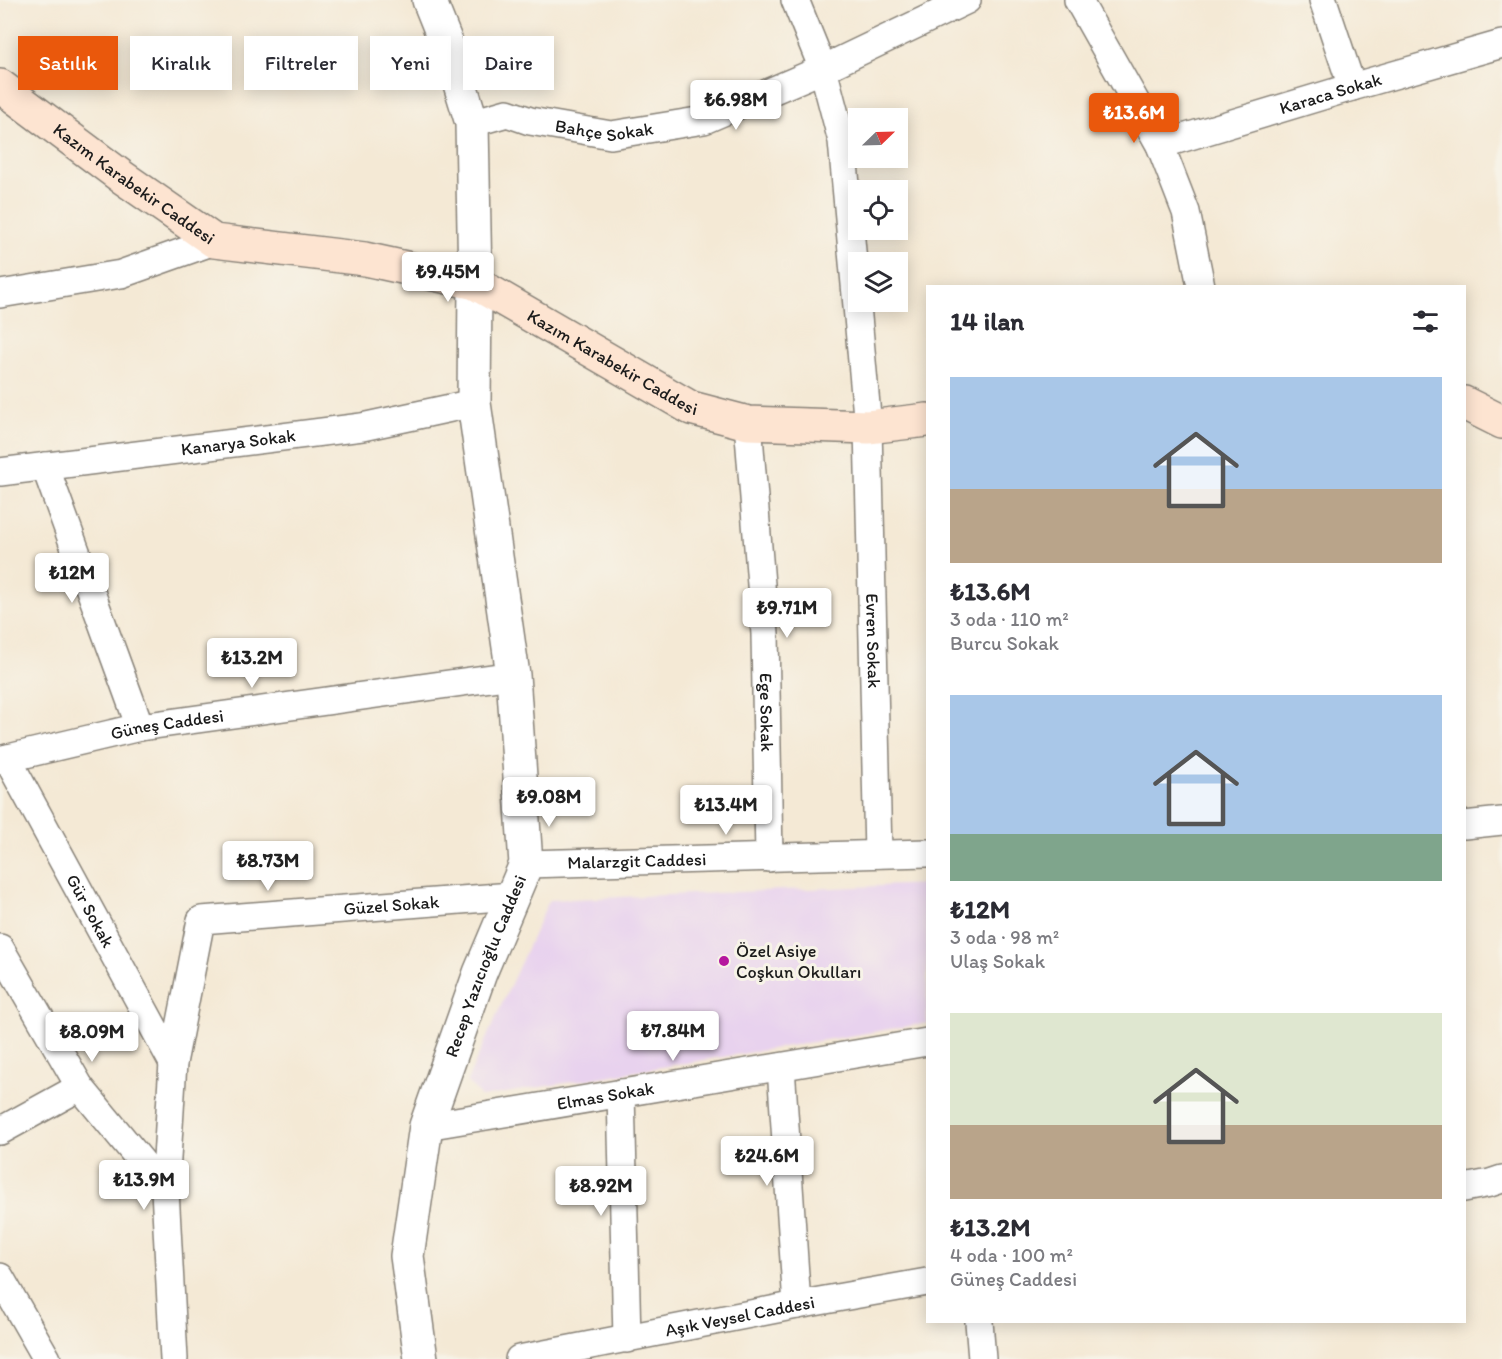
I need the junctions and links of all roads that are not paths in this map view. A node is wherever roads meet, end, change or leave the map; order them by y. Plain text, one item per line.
1 (795, 0) edge
2 (967, 0) edge
3 (1078, 0) edge
4 (1323, 0) edge
5 (432, 1) edge
6 (1502, 44) edge
7 (823, 69) junction
8 (0, 86) edge
9 (1352, 87) junction
10 (472, 123) junction
11 (1160, 145) junction
12 (214, 241) junction
13 (476, 283) junction
14 (1201, 285) edge
15 (0, 294) edge
16 (474, 403) junction
17 (1466, 405) edge
18 (926, 420) edge
19 (1502, 422) edge
20 (748, 423) junction
21 (867, 427) junction
22 (45, 466) junction
23 (0, 472) edge
24 (513, 675) junction
25 (140, 727) junction
26 (3, 759) edge
27 (1502, 821) edge
28 (1466, 825) edge
29 (926, 853) edge
30 (878, 854) junction
31 (769, 858) junction
32 (526, 864) junction
33 (512, 896) junction
34 (0, 948) edge
35 (926, 1042) edge
36 (173, 1063) junction
37 (781, 1066) junction
38 (80, 1087) junction
39 (621, 1093) junction
40 (426, 1126) junction
41 (0, 1131) edge
42 (1502, 1179) edge
43 (1466, 1188) edge
44 (165, 1190) junction
45 (0, 1276) edge
46 (926, 1282) edge
47 (797, 1305) junction
48 (979, 1323) edge
49 (627, 1339) junction
50 (47, 1359) edge
51 (174, 1359) edge
52 (421, 1359) edge
53 (519, 1359) edge
54 (982, 1359) edge

1 - 7 street, Evren Sokak
2 - 7 street, Bahçe Sokak
3 - 11 street
4 - 9 street
5 - 10 street, Recep Yazıcıoğlu Caddesi
6 - 9 street, Karaca Sokak
7 - 10 street, Bahçe Sokak
7 - 21 street, Evren Sokak
8 - 12 main road, Kazım Karabekir Caddesi
9 - 11 street, Karaca Sokak
10 - 13 street, Recep Yazıcıoğlu Caddesi
11 - 14 street
12 - 13 main road, Kazım Karabekir Caddesi
12 - 15 street
13 - 16 street, Recep Yazıcıoğlu Caddesi
13 - 20 main road, Kazım Karabekir Caddesi
16 - 22 street, Kanarya Sokak
16 - 24 street, Recep Yazıcıoğlu Caddesi
17 - 19 main road
18 - 21 main road, Kazım Karabekir Caddesi
20 - 21 main road, Kazım Karabekir Caddesi
20 - 31 street, Ege Sokak
21 - 30 street, Evren Sokak
22 - 23 street, Kanarya Sokak
22 - 25 street
24 - 25 street, Güneş Caddesi
24 - 32 street, Recep Yazıcıoğlu Caddesi
25 - 26 street, Güneş Caddesi
26 - 36 street, Gür Sokak
27 - 28 street
29 - 30 street, Malarzgit Caddesi
30 - 31 street, Malarzgit Caddesi
31 - 32 street, Malarzgit Caddesi
32 - 33 street, Recep Yazıcıoğlu Caddesi
33 - 36 street, Güzel Sokak
33 - 40 street, Recep Yazıcıoğlu Caddesi
34 - 38 street
35 - 37 street, Elmas Sokak
36 - 44 street
37 - 39 street, Elmas Sokak
37 - 47 street
38 - 41 street
38 - 44 street
39 - 40 street, Elmas Sokak
39 - 49 street
40 - 52 street, Recep Yazıcıoğlu Caddesi
42 - 43 street
44 - 51 street
45 - 50 street
46 - 47 street, Aşık Veysel Caddesi
47 - 49 street, Aşık Veysel Caddesi
48 - 54 street
49 - 53 street, Aşık Veysel Caddesi

